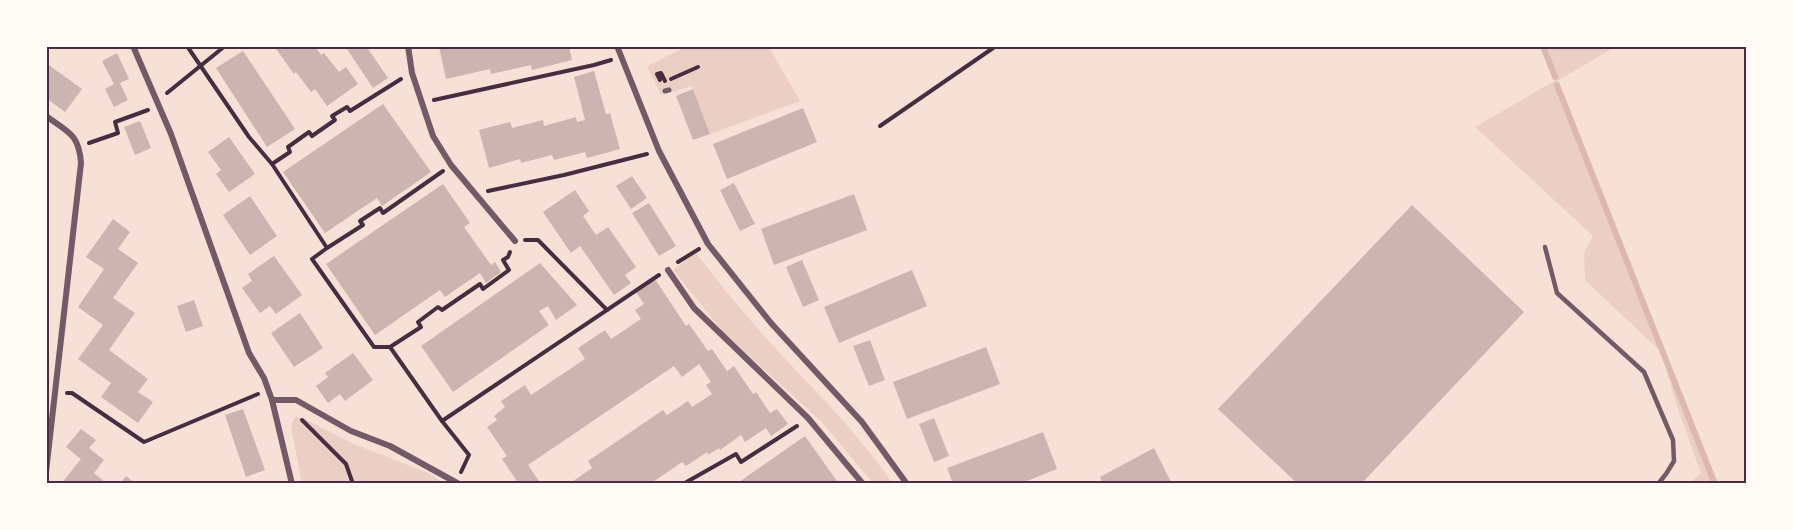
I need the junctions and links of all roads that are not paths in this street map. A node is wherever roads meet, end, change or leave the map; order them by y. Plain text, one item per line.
1 (133, 46) edge
2 (408, 46) edge
3 (617, 46) edge
4 (46, 116) edge
5 (515, 241) road end
6 (1545, 247) dead end
7 (668, 270) road end
8 (272, 400) junction
9 (46, 472) edge
10 (292, 483) edge
11 (458, 483) edge
12 (863, 483) edge
13 (907, 483) edge
14 (1658, 483) edge

1 - 8 street
2 - 5 street
3 - 13 street
4 - 9 street
6 - 14 lane
7 - 12 street
8 - 10 street
8 - 11 street

